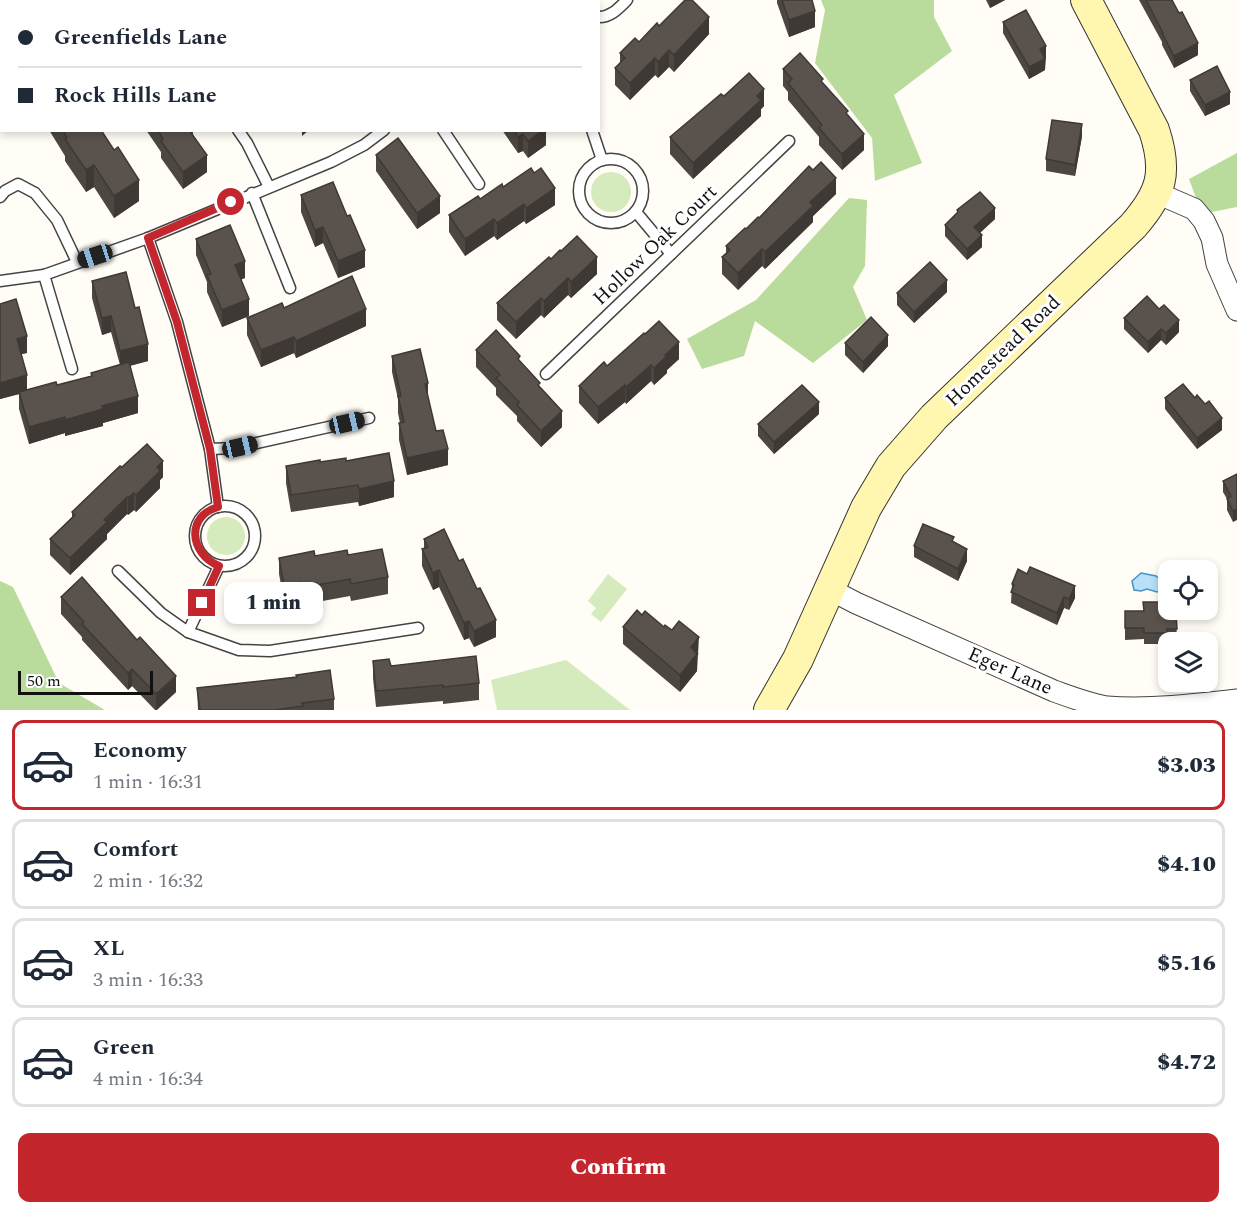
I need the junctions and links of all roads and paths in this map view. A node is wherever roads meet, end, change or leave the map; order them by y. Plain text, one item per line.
1 (627, 0) edge
2 (1086, 0) edge
3 (600, 17) edge
4 (239, 132) edge
5 (381, 132) edge
6 (443, 132) edge
7 (593, 132) edge
8 (789, 141) dead end
9 (602, 160) junction
10 (479, 183) dead end
11 (269, 187) junction
12 (252, 193) junction
13 (1157, 193) junction
14 (0, 197) edge
15 (636, 212) junction
16 (148, 238) junction
17 (671, 254) junction
18 (77, 261) junction
19 (44, 275) junction
20 (0, 281) edge
21 (290, 288) dead end
22 (1237, 310) edge
23 (72, 369) dead end
24 (546, 374) dead end
25 (369, 418) dead end
26 (210, 449) junction
27 (218, 507) junction
28 (219, 566) junction
29 (118, 571) dead end
30 (829, 588) junction
31 (418, 628) dead end
32 (188, 633) junction
33 (1237, 700) edge
34 (770, 710) edge

1 - 3 lane
2 - 13 street, Homestead Road
4 - 11 lane
5 - 11 lane
6 - 10 lane
7 - 9 lane
8 - 17 lane, Hollow Oak Court
9 - 15 lane
9 - 15 lane
11 - 12 lane
12 - 16 lane
12 - 21 lane
13 - 22 street
13 - 30 street, Homestead Road
14 - 18 lane
15 - 17 lane
16 - 18 lane
16 - 26 lane
17 - 24 lane, Hollow Oak Court
18 - 19 lane
19 - 20 lane
19 - 23 lane
25 - 26 lane
26 - 27 lane
27 - 28 lane
27 - 28 lane
28 - 32 lane
29 - 32 lane
30 - 33 street, Eger Lane
30 - 34 street, Homestead Road
31 - 32 lane

